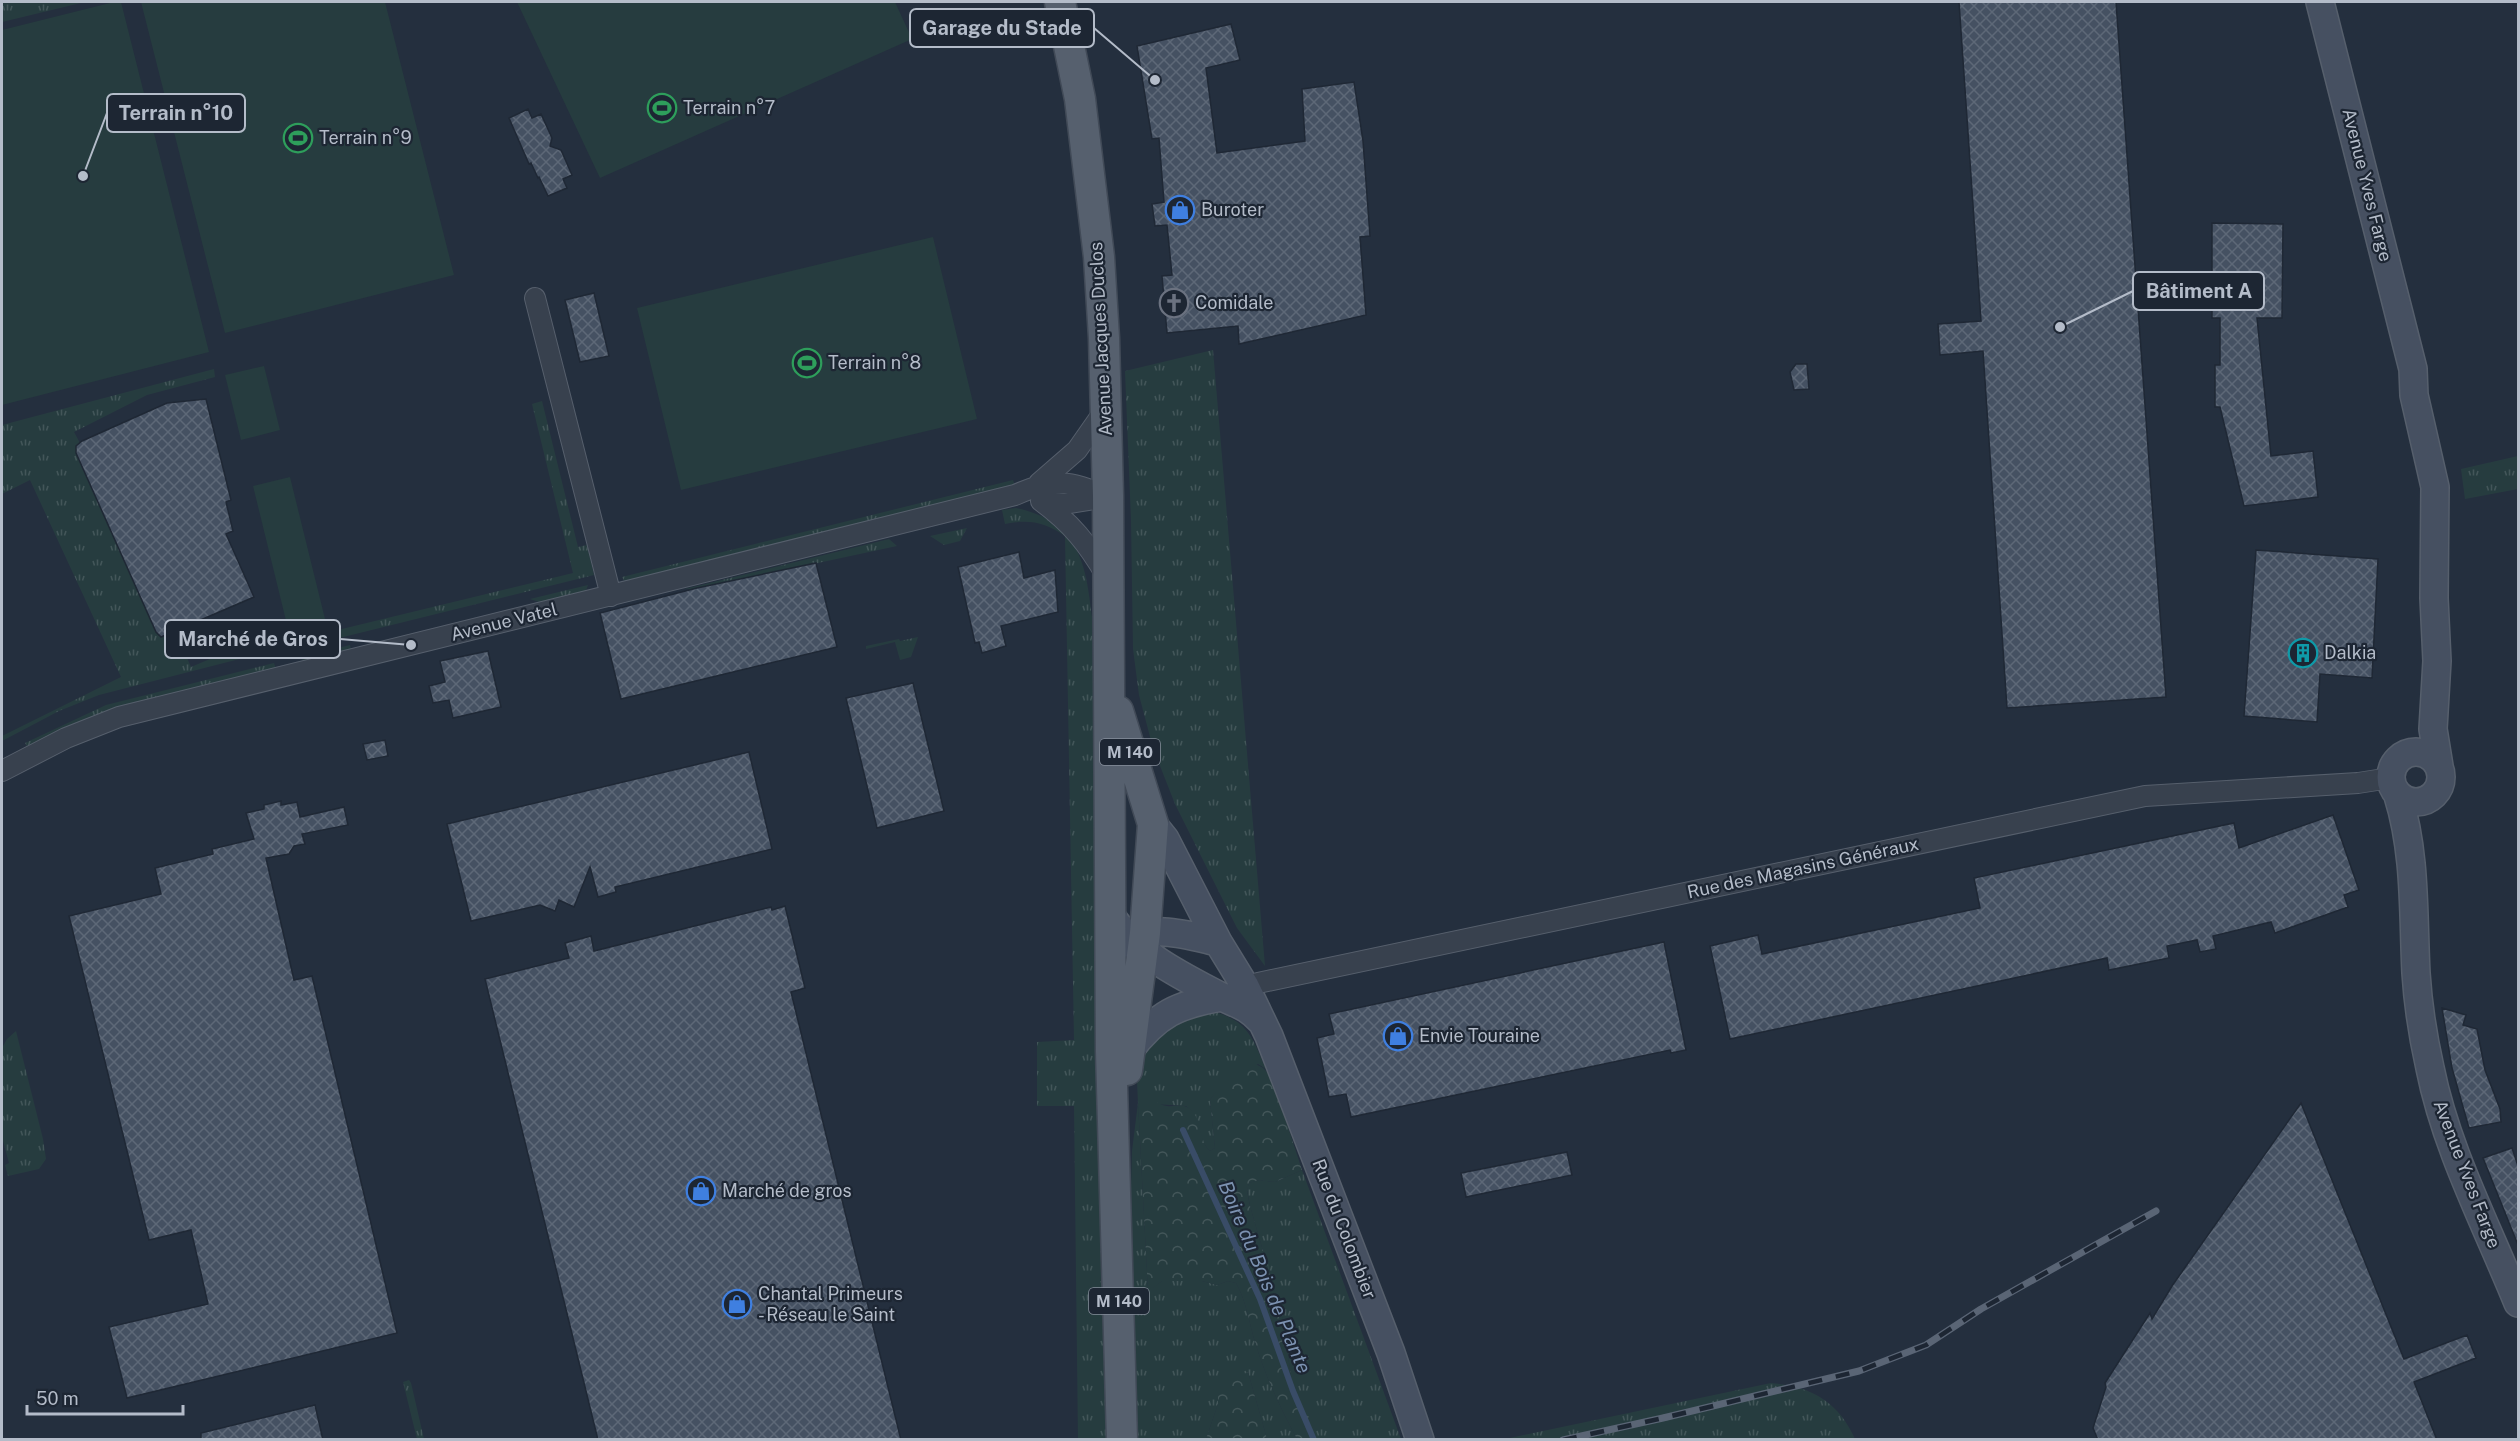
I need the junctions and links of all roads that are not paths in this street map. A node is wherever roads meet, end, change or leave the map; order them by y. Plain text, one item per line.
1 (1060, 2) edge
2 (2320, 2) edge
3 (535, 298) dead end
4 (1106, 409) junction
5 (1039, 493) junction
6 (1108, 496) junction
7 (1108, 578) junction
8 (611, 596) junction
9 (1109, 679) junction
10 (2434, 707) junction
11 (2408, 752) junction
12 (2439, 766) junction
13 (2, 771) edge
14 (2394, 787) junction
15 (2434, 795) junction
16 (1153, 824) junction
17 (2415, 899) junction
18 (1218, 942) junction
19 (1132, 946) junction
20 (1234, 992) junction
21 (1129, 1051) junction
22 (1116, 1162) junction
23 (2518, 1303) edge
24 (1122, 1440) edge
25 (1420, 1440) edge

1 - 4 main road, Avenue Jacques Duclos
2 - 10 street, Avenue Yves Farge
3 - 8 street
4 - 5 street
4 - 6 main road, Avenue Jacques Duclos
5 - 6 street, Avenue Vatel
5 - 7 street
5 - 8 street, Avenue Vatel
6 - 7 main road, Avenue Jacques Duclos
7 - 9 main road, Avenue Jacques Duclos
8 - 13 street, Avenue Vatel
9 - 16 main road, M 140
9 - 19 main road, M 140
10 - 11 street, Avenue Yves Farge
10 - 12 street, Avenue Yves Farge
11 - 12 street
11 - 14 street
12 - 15 street
14 - 15 street
14 - 17 street, Avenue Yves Farge
14 - 20 street, Rue des Magasins Généraux
15 - 17 street, Avenue Yves Farge
16 - 18 street, Rue du Colombier
16 - 19 main road, M 140
17 - 23 street, Avenue Yves Farge
18 - 19 street
18 - 20 street, Rue du Colombier
19 - 20 street
19 - 21 main road, M 140
19 - 22 main road, M 140
20 - 21 street
20 - 25 street, Rue du Colombier
21 - 22 main road, M 140
22 - 24 main road, M 140

